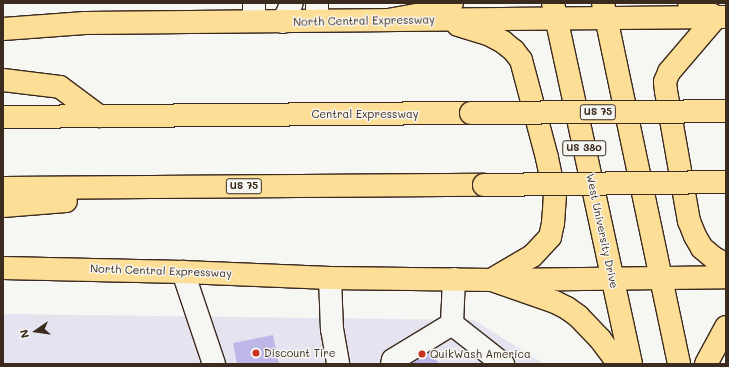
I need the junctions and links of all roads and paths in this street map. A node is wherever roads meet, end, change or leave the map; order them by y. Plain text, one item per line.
1 (689, 3) edge
2 (555, 10) edge
3 (446, 11) edge
4 (604, 11) edge
5 (254, 12) edge
6 (287, 12) edge
7 (317, 12) edge
8 (721, 17) edge
9 (3, 29) edge
10 (3, 80) edge
11 (726, 111) edge
12 (99, 116) junction
13 (3, 117) edge
14 (726, 182) edge
15 (232, 186) junction
16 (3, 188) edge
17 (3, 206) edge
18 (726, 264) edge
19 (3, 268) edge
20 (183, 272) junction
21 (726, 277) edge
22 (330, 278) junction
23 (612, 278) junction
24 (661, 278) junction
25 (454, 279) junction
26 (492, 280) junction
27 (452, 324) junction
28 (726, 327) edge
29 (214, 364) edge
30 (338, 364) edge
31 (392, 364) edge
32 (503, 364) edge
33 (618, 364) edge
34 (631, 364) edge
35 (679, 364) edge
36 (706, 364) edge

1 - 8 main road
2 - 3 main road, North Central Expressway
2 - 4 main road, North Central Expressway
2 - 23 main road, West University Drive / US 380
3 - 7 main road, North Central Expressway
3 - 26 main road
4 - 8 main road, North Central Expressway
4 - 24 main road
5 - 6 main road, North Central Expressway
5 - 9 main road, North Central Expressway
6 - 7 main road, North Central Expressway
8 - 18 main road
10 - 12 main road
11 - 12 main road, Central Expressway / US 75, bridge
12 - 13 main road, Central Expressway / US 75
14 - 15 main road, US 75, bridge
15 - 16 main road, US 75
15 - 17 main road
19 - 20 main road, North Central Expressway
20 - 22 main road, North Central Expressway
20 - 29 lane
21 - 24 main road, North Central Expressway
22 - 25 main road, North Central Expressway
22 - 30 lane
23 - 24 main road, North Central Expressway
23 - 26 main road, North Central Expressway
23 - 34 main road, West University Drive / US 380
24 - 35 main road
25 - 26 main road, North Central Expressway
25 - 27 lane
26 - 33 main road
27 - 31 lane
27 - 32 lane
28 - 36 main road

